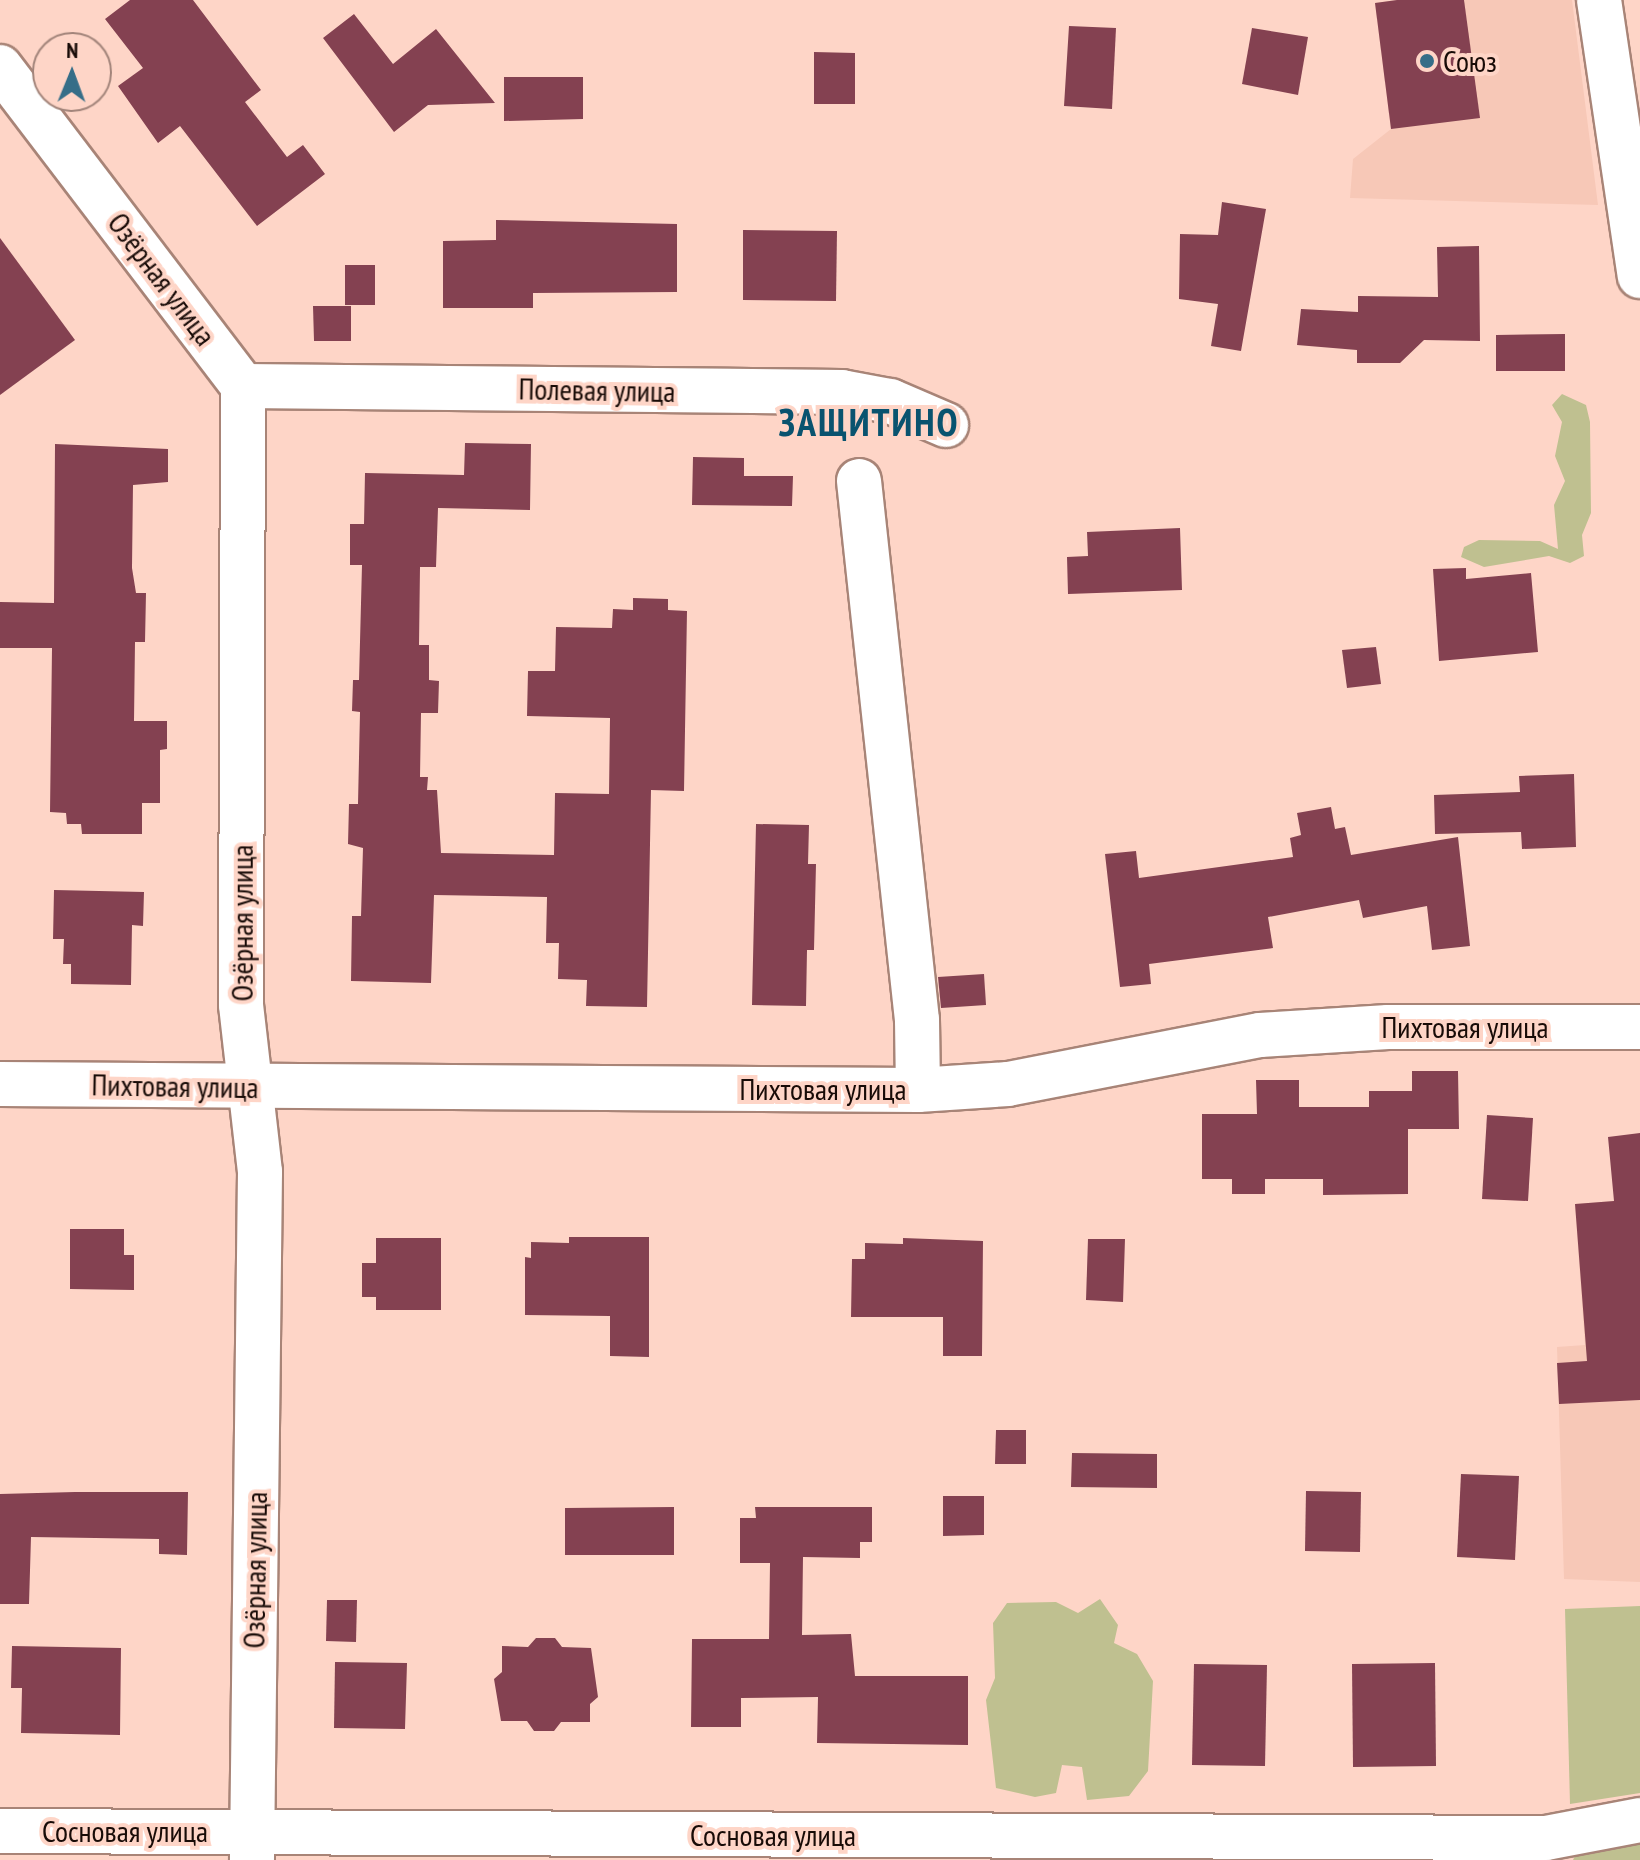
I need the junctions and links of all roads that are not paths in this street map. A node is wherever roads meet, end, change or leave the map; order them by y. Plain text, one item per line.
1 (1599, 0) edge
2 (0, 67) edge
3 (1640, 276) edge
4 (243, 386) junction
5 (946, 425) dead end
6 (859, 481) dead end
7 (1640, 1027) edge
8 (0, 1084) edge
9 (253, 1087) junction
10 (918, 1090) junction
11 (1640, 1820) edge
12 (0, 1831) edge
13 (252, 1846) edge
14 (1218, 1849) edge
15 (1548, 1849) edge

1 - 3 street
2 - 4 street, Озёрная улица
4 - 5 street, Полевая улица
4 - 9 street, Озёрная улица
6 - 10 street
7 - 10 street, Пихтовая улица
8 - 9 street, Пихтовая улица
9 - 10 street, Пихтовая улица
9 - 13 street, Озёрная улица
11 - 15 street, Сосновая улица
12 - 13 street, Сосновая улица
13 - 14 street, Сосновая улица
14 - 15 street, Сосновая улица

